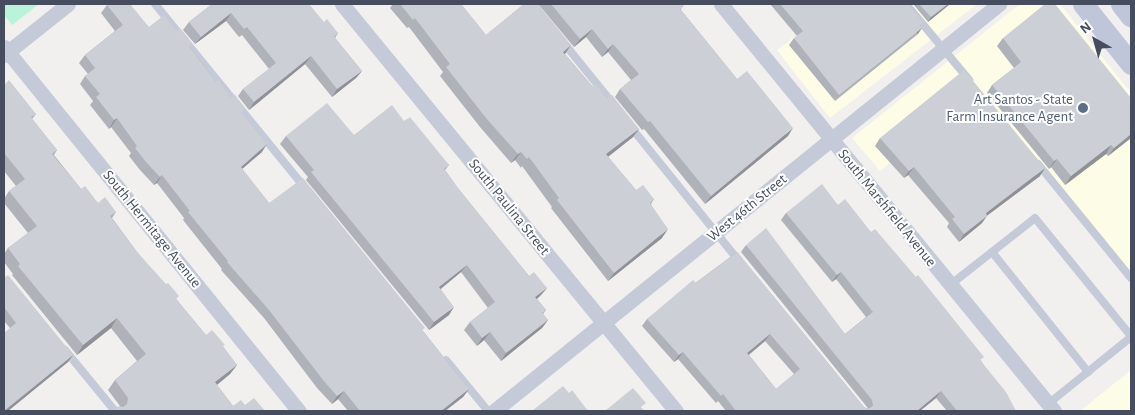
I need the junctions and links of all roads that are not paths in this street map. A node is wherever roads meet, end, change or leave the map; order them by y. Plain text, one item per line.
1 (68, 4) edge
2 (155, 4) edge
3 (342, 4) edge
4 (721, 4) edge
5 (906, 4) edge
6 (999, 4) edge
7 (1083, 4) edge
8 (1121, 4) edge
9 (1131, 17) edge
10 (556, 34) edge
11 (943, 49) junction
12 (5, 51) edge
13 (1131, 64) edge
14 (976, 89) edge
15 (618, 111) edge
16 (624, 119) edge
17 (831, 139) junction
18 (1030, 155) edge
19 (311, 195) edge
20 (716, 232) junction
21 (992, 252) junction
22 (744, 266) edge
23 (1131, 278) edge
24 (950, 285) junction
25 (604, 322) junction
26 (1131, 337) edge
27 (59, 343) edge
28 (443, 356) edge
29 (1088, 372) junction
30 (1051, 408) edge
31 (115, 411) edge
32 (299, 411) edge
33 (488, 411) edge
34 (494, 411) edge
35 (676, 411) edge

1 - 12 street
2 - 19 lane
3 - 25 street, South Paulina Street
4 - 17 street, South Marshfield Avenue
5 - 11 lane
6 - 11 street, West 46th Street
7 - 13 main road
8 - 9 main road
10 - 15 lane
11 - 14 lane
11 - 17 street, West 46th Street
12 - 32 street, South Hermitage Avenue
16 - 20 lane
17 - 20 street, West 46th Street
17 - 24 street, South Marshfield Avenue
18 - 23 lane
20 - 22 lane
20 - 25 street, West 46th Street
21 - 24 lane
21 - 26 lane
21 - 29 lane
24 - 30 street, South Marshfield Avenue
25 - 34 street, West 46th Street
25 - 35 street, South Paulina Street
26 - 29 lane
27 - 31 lane
28 - 33 lane
29 - 30 lane

